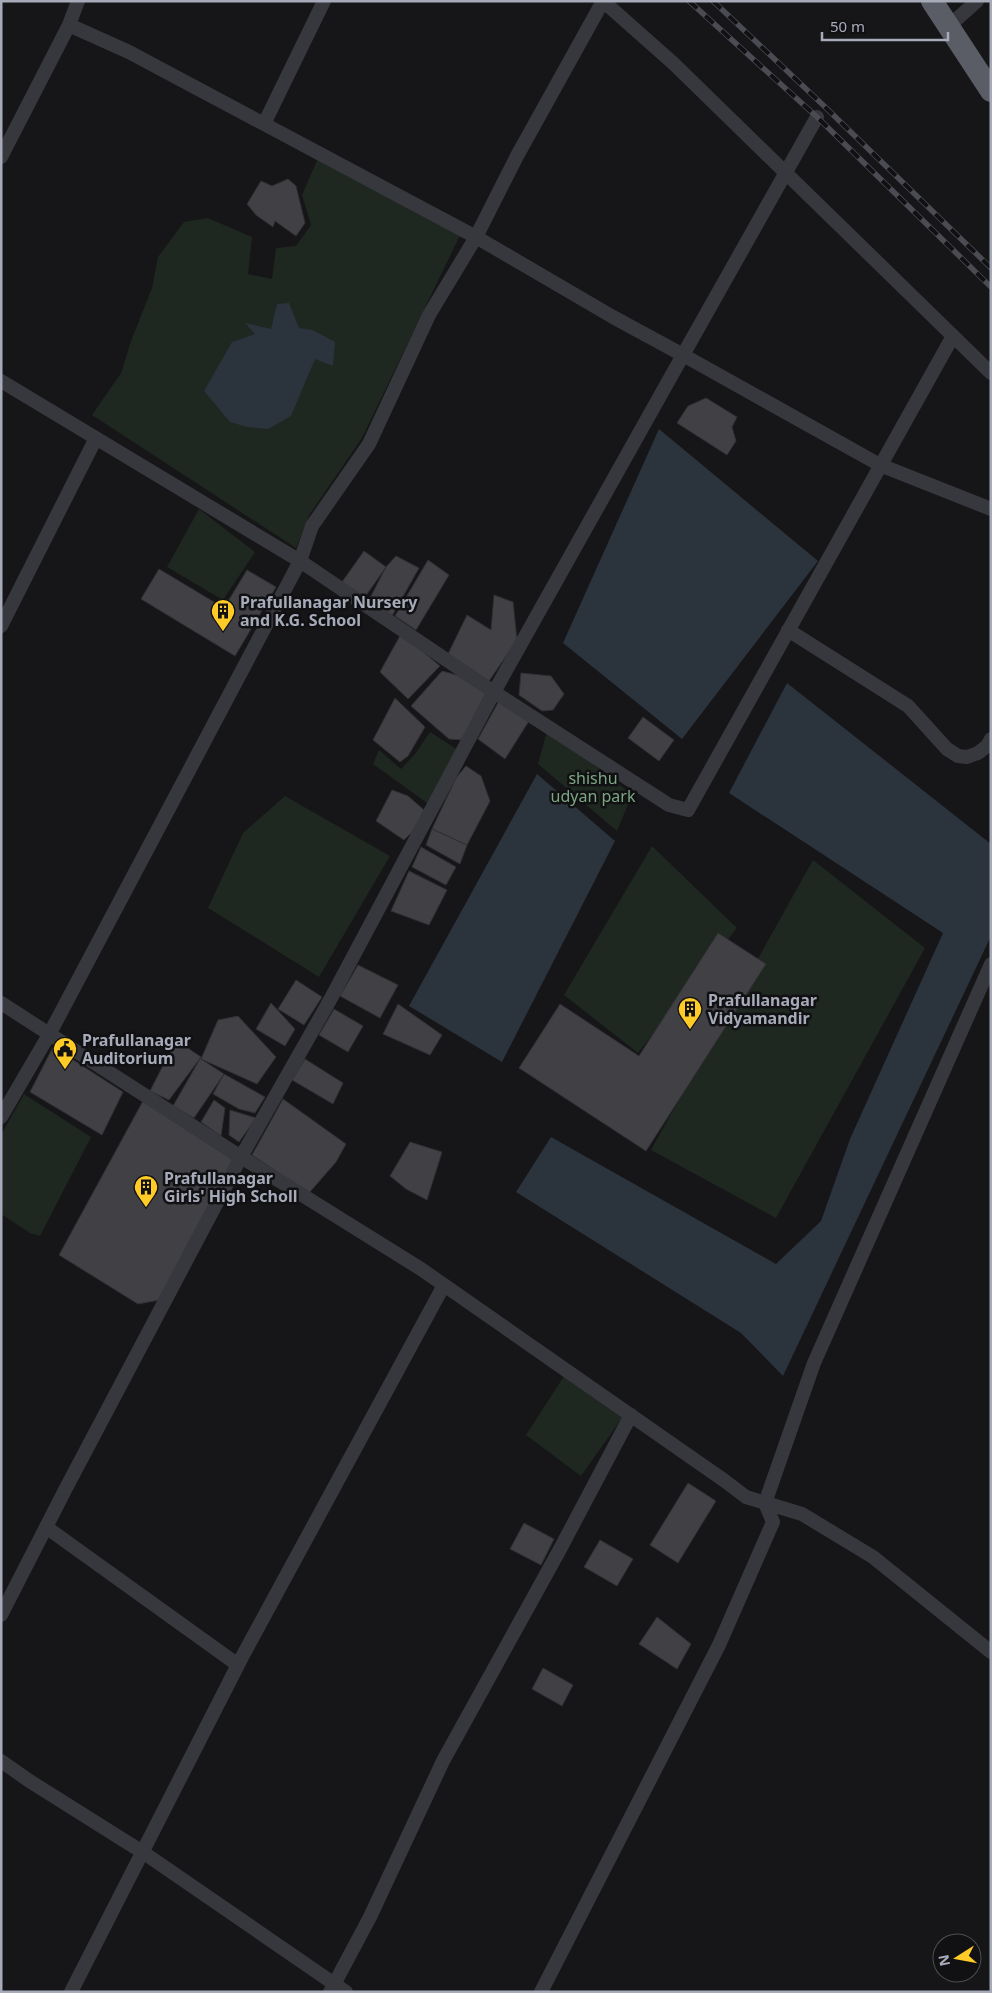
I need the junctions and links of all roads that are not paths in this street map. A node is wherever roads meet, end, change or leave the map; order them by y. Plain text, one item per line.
1 (78, 1) edge
2 (324, 1) edge
3 (603, 1) edge
4 (932, 1) edge
5 (977, 1) edge
6 (69, 25) junction
7 (949, 26) junction
8 (991, 91) edge
9 (817, 117) dead end
10 (264, 124) junction
11 (1, 157) edge
12 (785, 174) junction
13 (476, 237) junction
14 (953, 336) junction
15 (683, 355) junction
16 (991, 373) edge
17 (1, 381) edge
18 (96, 438) junction
19 (880, 465) junction
20 (991, 509) edge
21 (300, 560) junction
22 (1, 626) edge
23 (788, 630) junction
24 (494, 692) junction
25 (991, 739) edge
26 (991, 964) edge
27 (1, 1003) edge
28 (50, 1033) junction
29 (1, 1117) edge
30 (241, 1158) junction
31 (444, 1284) junction
32 (632, 1415) junction
33 (765, 1503) junction
34 (46, 1527) junction
35 (1, 1615) edge
36 (991, 1652) edge
37 (238, 1665) junction
38 (1, 1761) edge
39 (144, 1853) junction
40 (332, 1988) edge
41 (72, 1992) edge
42 (346, 1992) edge
43 (541, 1992) edge

1 - 6 street
2 - 10 street
3 - 12 street
3 - 13 street
4 - 7 highway
5 - 7 street
6 - 10 street
6 - 11 street
7 - 8 highway
9 - 12 street
10 - 13 street
12 - 14 street
12 - 15 street
13 - 15 street
13 - 21 street
14 - 16 street
14 - 19 street
15 - 19 street
15 - 24 street
17 - 18 street
18 - 21 street
18 - 22 street
19 - 20 street
19 - 23 street
21 - 24 street
21 - 28 street
23 - 24 street
23 - 25 street
24 - 30 street
26 - 33 street
27 - 28 street
28 - 29 street
28 - 30 street
30 - 31 street
30 - 34 street
31 - 32 street
31 - 37 street
32 - 33 street
32 - 40 street
33 - 36 street
33 - 43 street
34 - 35 street
34 - 37 street
37 - 39 street
38 - 39 street
39 - 40 street
39 - 41 street
40 - 42 street

